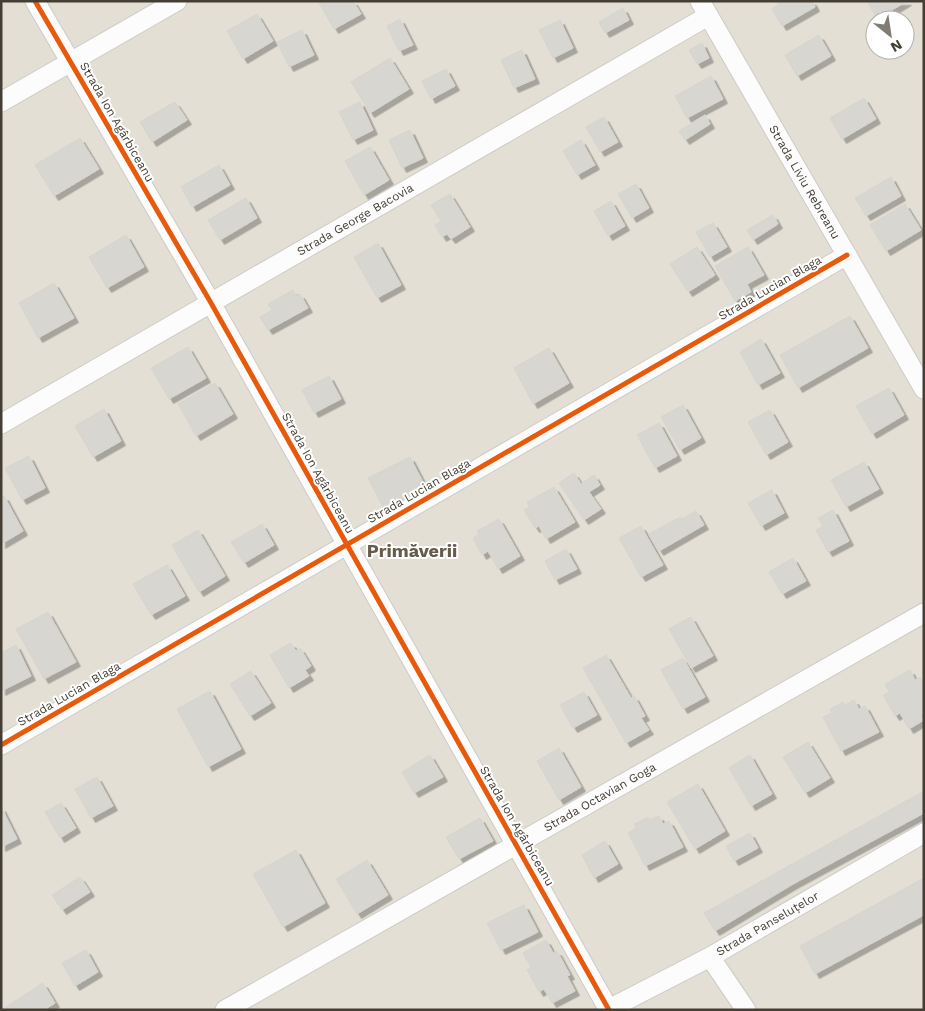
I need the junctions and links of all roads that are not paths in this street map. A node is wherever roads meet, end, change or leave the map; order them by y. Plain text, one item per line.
1 (35, 1) edge
2 (177, 1) edge
3 (704, 9) edge
4 (70, 62) junction
5 (1, 102) edge
6 (847, 255) junction
7 (211, 303) junction
8 (924, 389) edge
9 (1, 424) edge
10 (346, 545) junction
11 (924, 613) edge
12 (1, 745) edge
13 (924, 833) edge
14 (515, 845) junction
15 (710, 957) junction
16 (609, 1009) edge
17 (225, 1010) edge
18 (746, 1010) edge

1 - 4 street, Strada Ion Agârbiceanu
2 - 4 street
3 - 6 street, Strada Liviu Rebreanu
3 - 7 street, Strada George Bacovia
4 - 5 street
4 - 7 street, Strada Ion Agârbiceanu
6 - 8 street, Strada Liviu Rebreanu
6 - 10 street, Strada Lucian Blaga
7 - 9 street, Strada George Bacovia
7 - 10 street, Strada Ion Agârbiceanu
10 - 12 street, Strada Lucian Blaga
10 - 14 street, Strada Ion Agârbiceanu
11 - 14 street, Strada Octavian Goga
13 - 15 street, Strada Panseluțelor
14 - 16 street, Strada Ion Agârbiceanu
14 - 17 street, Strada Octavian Goga
15 - 16 street, Strada Panseluțelor
15 - 18 street

